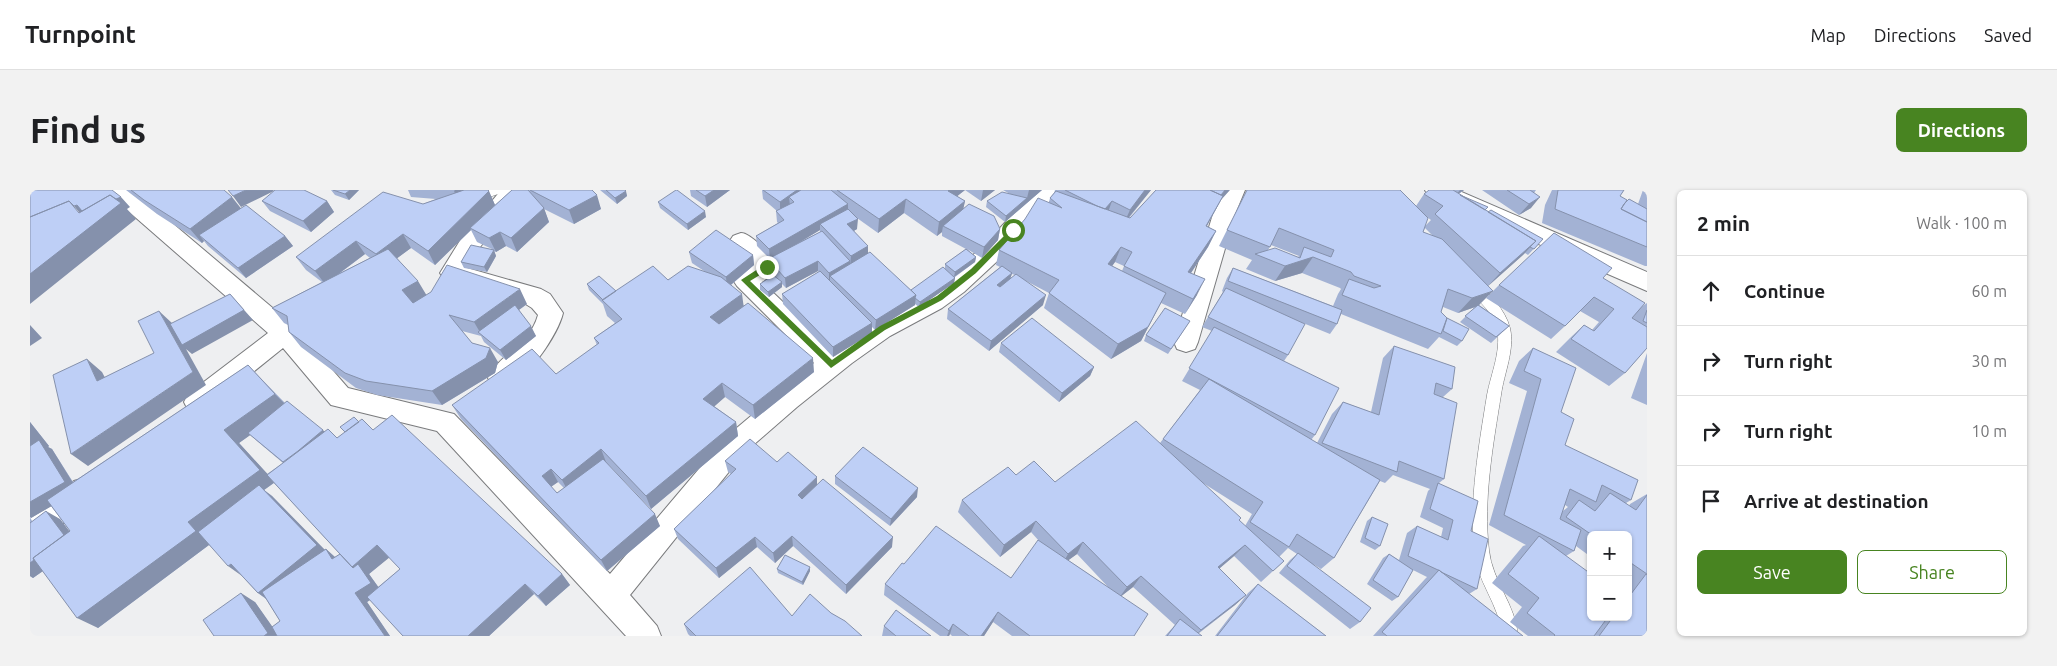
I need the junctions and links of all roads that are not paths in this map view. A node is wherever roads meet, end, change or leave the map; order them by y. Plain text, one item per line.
1 (119, 190) edge
2 (497, 190) edge
3 (513, 190) edge
4 (1048, 190) edge
5 (1234, 190) edge
6 (1436, 190) edge
7 (462, 202) edge
8 (741, 242) dead end
9 (1463, 275) edge
10 (1647, 282) edge
11 (286, 333) junction
12 (1186, 342) dead end
13 (831, 364) junction
14 (481, 394) edge
15 (178, 417) edge
16 (100, 477) edge
17 (30, 532) edge
18 (611, 596) junction
19 (646, 636) edge
20 (1510, 636) edge

1 - 11 street
2 - 7 lane
3 - 14 street
4 - 13 street
5 - 12 street
6 - 10 street
8 - 13 street
9 - 20 lane
11 - 15 street
11 - 18 street
13 - 18 street
16 - 17 street
18 - 19 street

